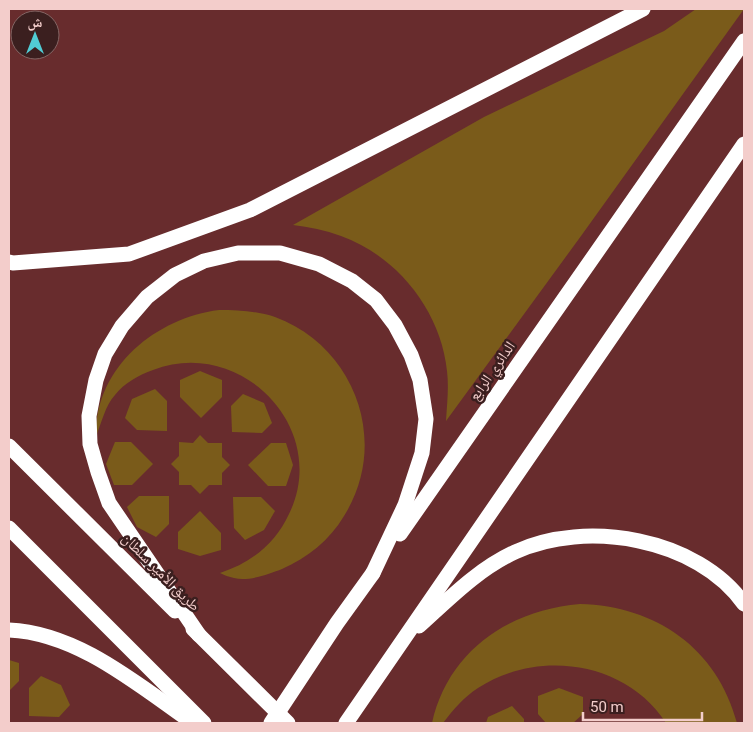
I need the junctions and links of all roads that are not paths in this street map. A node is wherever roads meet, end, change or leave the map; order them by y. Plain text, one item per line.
1 (644, 9) edge
2 (744, 42) edge
3 (744, 144) edge
4 (9, 262) edge
5 (9, 446) edge
6 (9, 528) edge
7 (372, 573) junction
8 (744, 604) edge
9 (9, 630) edge
10 (199, 635) junction
11 (401, 642) junction
12 (239, 675) junction
13 (193, 723) edge
14 (204, 723) edge
15 (271, 723) edge
16 (288, 723) edge
17 (296, 723) edge
18 (346, 723) edge

1 - 4 highway
2 - 7 highway, الدائري الرابع
3 - 11 highway
5 - 10 highway, طريق الأمير سلطان
6 - 14 highway
7 - 10 highway
7 - 15 highway, الدائري الرابع, bridge
8 - 11 highway
9 - 13 highway
10 - 12 highway, طريق الأمير سلطان
11 - 18 highway
12 - 16 highway, طريق الأمير سلطان
12 - 17 highway

